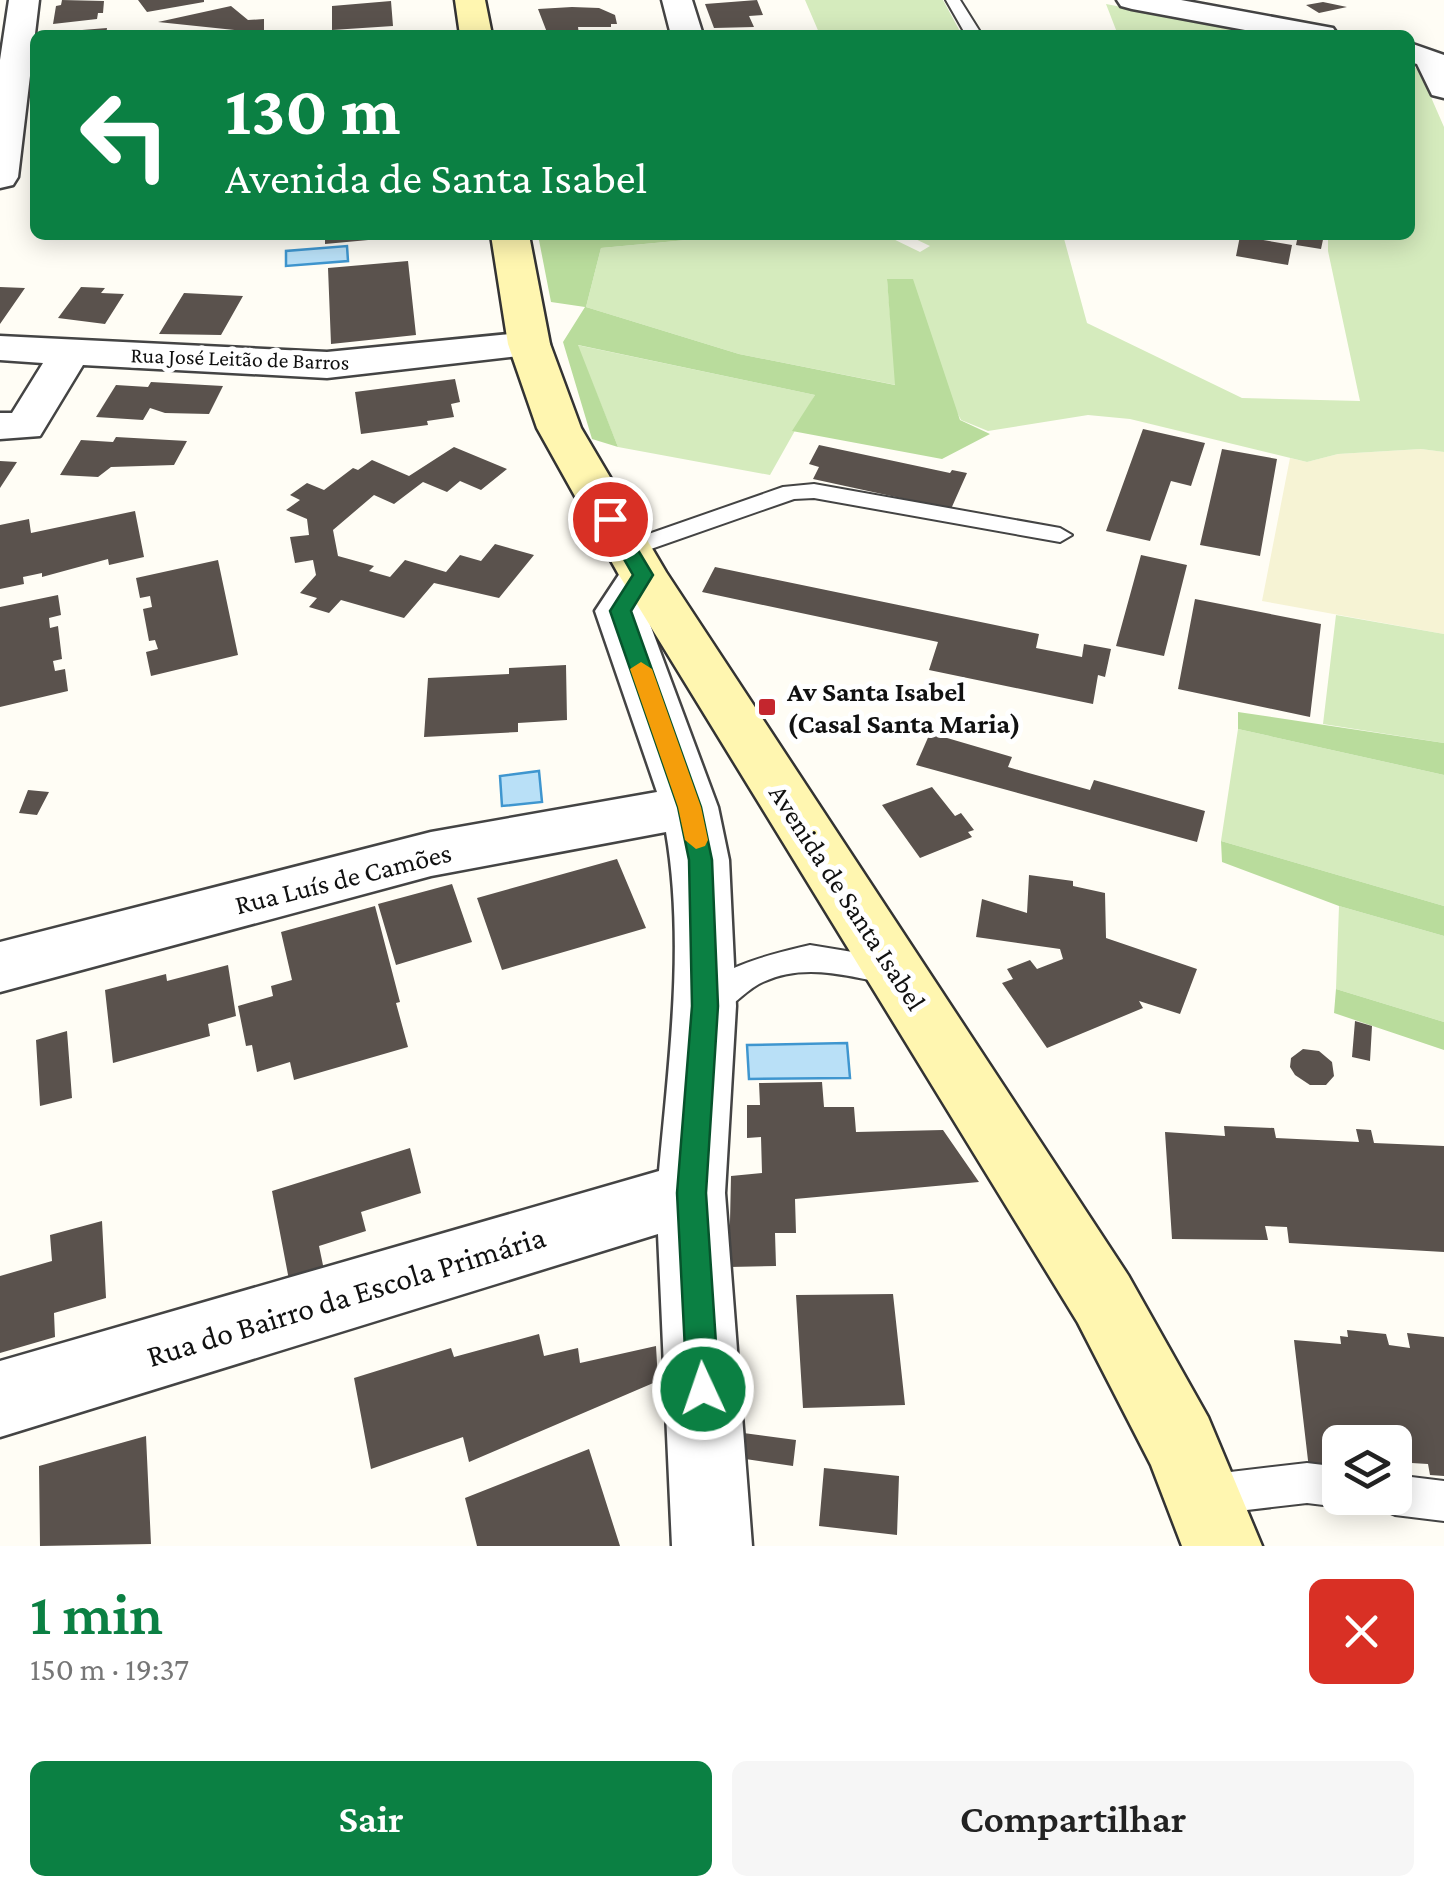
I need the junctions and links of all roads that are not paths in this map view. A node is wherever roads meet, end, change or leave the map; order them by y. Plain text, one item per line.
1 (24, 0) edge
2 (470, 0) edge
3 (677, 0) edge
4 (953, 0) edge
5 (1147, 2) edge
6 (475, 30) edge
7 (685, 30) edge
8 (971, 30) edge
9 (1295, 30) edge
10 (0, 177) edge
11 (511, 240) edge
12 (529, 344) junction
13 (0, 348) edge
14 (70, 352) junction
15 (0, 426) edge
16 (1060, 535) dead end
17 (635, 562) junction
18 (690, 807) junction
19 (0, 967) edge
20 (896, 972) junction
21 (705, 1006) junction
22 (692, 1193) junction
23 (0, 1399) edge
24 (1322, 1485) edge
25 (1412, 1497) edge
26 (1444, 1501) edge
27 (1212, 1521) edge
28 (712, 1546) edge

1 - 10 street
2 - 6 street
3 - 7 street
4 - 8 lane
5 - 9 street
11 - 12 street, Avenida de Santa Isabel
12 - 14 street, Rua José Leitão de Barros
12 - 17 street, Avenida de Santa Isabel
13 - 14 street, Rua José Leitão de Barros
14 - 15 street
16 - 17 lane
17 - 18 street
17 - 20 street, Avenida de Santa Isabel
18 - 19 street, Rua Luís de Camões
18 - 21 street
20 - 21 lane
20 - 27 street, Avenida de Santa Isabel
21 - 22 street
22 - 23 street, Rua do Bairro da Escola Primária
22 - 28 street
24 - 27 lane
25 - 26 lane

